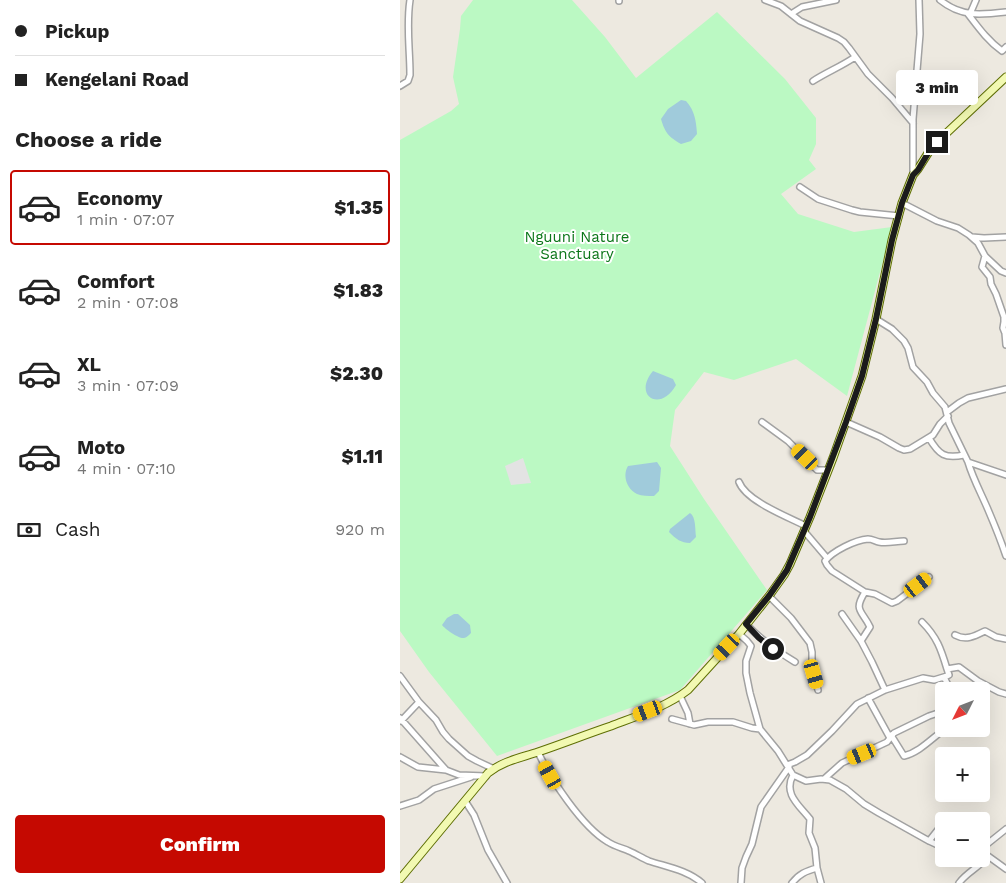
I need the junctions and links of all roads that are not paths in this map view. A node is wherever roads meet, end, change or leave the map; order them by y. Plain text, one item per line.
1 (410, 0) edge
2 (765, 0) edge
3 (836, 0) edge
4 (919, 0) edge
5 (940, 0) edge
6 (976, 0) edge
7 (1006, 12) edge
8 (791, 14) junction
9 (969, 14) junction
10 (400, 33) edge
11 (408, 33) junction
12 (1005, 51) edge
13 (855, 57) junction
14 (1005, 79) edge
15 (814, 81) dead end
16 (400, 86) edge
17 (913, 123) junction
18 (913, 175) junction
19 (800, 187) dead end
20 (902, 203) junction
21 (899, 216) junction
22 (971, 236) junction
23 (1006, 237) edge
24 (985, 256) junction
25 (1006, 273) edge
26 (876, 319) junction
27 (1006, 345) edge
28 (1006, 389) edge
29 (948, 414) junction
30 (762, 422) dead end
31 (846, 422) junction
32 (929, 438) junction
33 (964, 455) junction
34 (968, 462) junction
35 (828, 470) junction
36 (1006, 475) edge
37 (738, 482) dead end
38 (805, 528) junction
39 (904, 540) dead end
40 (1006, 556) edge
41 (827, 558) junction
42 (929, 577) dead end
43 (865, 592) junction
44 (769, 596) junction
45 (842, 614) dead end
46 (922, 622) dead end
47 (746, 624) junction
48 (739, 634) junction
49 (955, 635) dead end
50 (1006, 639) edge
51 (861, 641) junction
52 (795, 662) dead end
53 (947, 669) junction
54 (400, 676) edge
55 (944, 677) junction
56 (946, 682) edge
57 (818, 690) dead end
58 (884, 690) junction
59 (1006, 694) edge
60 (680, 696) junction
61 (868, 698) junction
62 (419, 702) junction
63 (935, 714) edge
64 (672, 719) dead end
65 (401, 720) edge
66 (690, 724) junction
67 (760, 729) junction
68 (890, 736) junction
69 (935, 737) edge
70 (538, 752) junction
71 (400, 757) edge
72 (788, 766) junction
73 (494, 769) junction
74 (446, 770) junction
75 (793, 774) junction
76 (474, 776) junction
77 (486, 776) junction
78 (824, 779) junction
79 (465, 801) junction
80 (400, 806) edge
81 (1006, 830) edge
82 (935, 833) edge
83 (929, 841) junction
84 (990, 843) edge
85 (935, 844) edge
86 (990, 857) edge
87 (975, 867) edge
88 (817, 868) junction
89 (1006, 869) edge
90 (400, 879) edge
91 (506, 883) edge
92 (702, 883) edge
93 (741, 883) edge
94 (792, 883) edge
95 (821, 883) edge
96 (959, 883) edge

1 - 11 street
2 - 8 street
3 - 8 street
4 - 17 street
5 - 9 street
6 - 9 street
7 - 9 street
8 - 13 street
9 - 12 street
10 - 11 street
11 - 16 street
13 - 15 street
13 - 17 street
14 - 18 main road
17 - 18 street
18 - 20 main road
19 - 21 street
20 - 21 main road
20 - 22 street
21 - 26 main road
22 - 23 street
22 - 24 street
24 - 25 street
24 - 27 street
26 - 29 street
26 - 31 main road
28 - 29 street
29 - 32 street
29 - 33 street
30 - 35 street
31 - 32 street
31 - 35 main road
32 - 33 street
33 - 34 street
34 - 36 street
34 - 40 street
35 - 38 main road
37 - 38 street
38 - 41 street
38 - 44 main road
39 - 41 street
41 - 43 street
42 - 43 street
43 - 51 street
44 - 47 main road
44 - 57 street
45 - 51 street
46 - 53 street
47 - 48 main road
47 - 52 street
48 - 60 main road
48 - 67 street
49 - 50 street
51 - 58 street
53 - 55 street
53 - 59 street
54 - 62 street
55 - 56 street
55 - 58 street
58 - 61 street
60 - 66 street
60 - 70 main road
61 - 68 street
61 - 72 street
62 - 65 street
62 - 73 street
63 - 68 street
64 - 66 street
65 - 74 street
66 - 67 street
67 - 72 street
68 - 69 street
68 - 78 street
70 - 73 main road
70 - 92 street
71 - 74 street
72 - 75 street
72 - 93 street
73 - 77 main road
74 - 76 street
75 - 78 street
75 - 88 street
76 - 77 street
76 - 80 street
77 - 79 main road
78 - 83 street
79 - 90 main road
79 - 91 street
81 - 84 street
82 - 83 street
83 - 85 street
86 - 89 street
87 - 96 street
88 - 94 street
88 - 95 street

